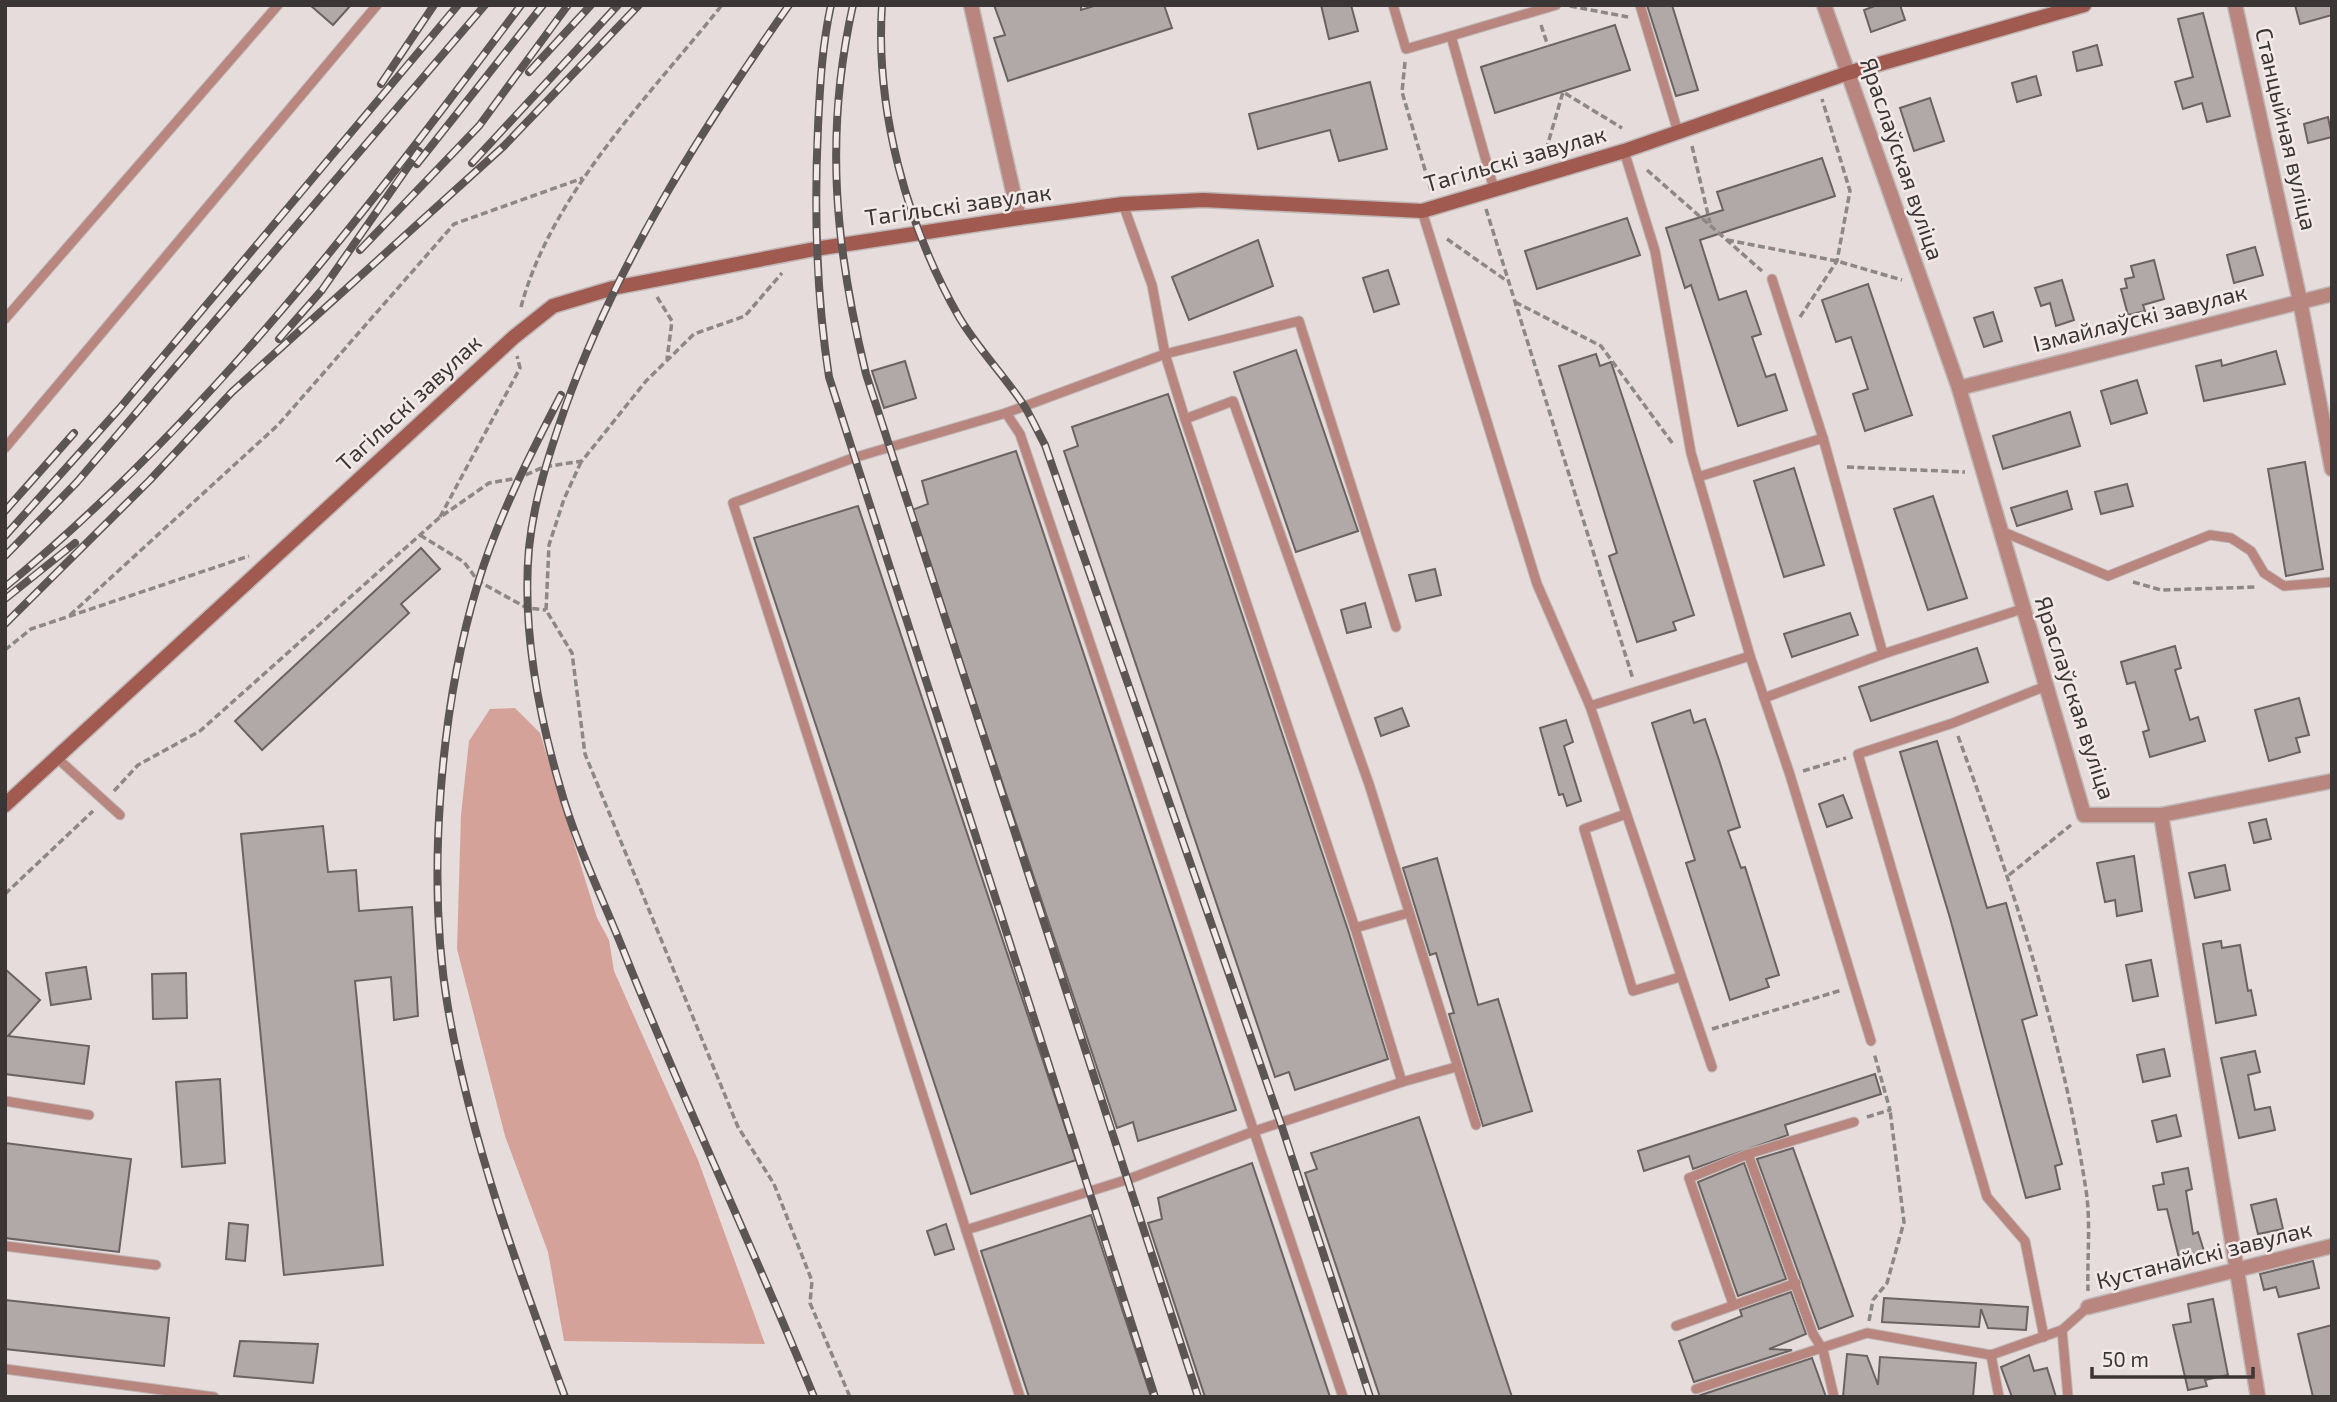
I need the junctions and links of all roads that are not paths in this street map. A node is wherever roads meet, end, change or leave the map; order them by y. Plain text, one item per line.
1 (278, 5) edge
2 (377, 5) edge
3 (971, 5) edge
4 (1393, 5) edge
5 (1556, 5) edge
6 (1640, 5) edge
7 (1824, 5) edge
8 (2084, 5) edge
9 (2235, 5) edge
10 (1451, 36) junction
11 (1848, 73) junction
12 (1683, 130) junction
13 (1625, 151) junction
14 (1488, 191) junction
15 (1123, 204) junction
16 (1429, 209) junction
17 (1018, 218) junction
18 (1772, 279) road end
19 (2332, 294) edge
20 (2300, 301) junction
21 (5, 319) edge
22 (1165, 354) junction
23 (1959, 388) junction
24 (1006, 413) junction
25 (1185, 419) junction
26 (1823, 438) junction
27 (5, 448) edge
28 (2332, 469) edge
29 (1698, 477) junction
30 (2001, 531) junction
31 (2332, 582) edge
32 (2022, 610) junction
33 (1396, 627) dead end
34 (1883, 654) junction
35 (1750, 656) junction
36 (2046, 686) junction
37 (1764, 698) junction
38 (1590, 706) junction
39 (58, 759) junction
40 (2332, 781) edge
41 (5, 805) edge
42 (120, 814) dead end
43 (1626, 814) junction
44 (2161, 815) junction
45 (1408, 913) junction
46 (1355, 928) junction
47 (1680, 977) junction
48 (1871, 1041) road end
49 (1456, 1067) junction
50 (1712, 1067) dead end
51 (1402, 1082) junction
52 (5, 1101) edge
53 (89, 1115) dead end
54 (1854, 1122) road end
55 (1476, 1125) dead end
56 (1252, 1132) junction
57 (1748, 1154) junction
58 (966, 1230) junction
59 (5, 1246) edge
60 (2332, 1246) edge
61 (156, 1265) dead end
62 (2234, 1269) junction
63 (1796, 1283) junction
64 (1733, 1304) junction
65 (2088, 1307) joint
66 (1675, 1326) dead end
67 (2062, 1330) junction
68 (2044, 1337) junction
69 (1823, 1350) junction
70 (1991, 1356) junction
71 (5, 1369) edge
72 (1696, 1389) dead end
73 (214, 1397) edge
74 (1020, 1397) edge
75 (1343, 1397) edge
76 (1834, 1397) edge
77 (1999, 1397) edge
78 (2068, 1397) edge
79 (2258, 1397) edge

1 - 21 lane
2 - 27 lane
3 - 17 street
4 - 10 lane
5 - 10 lane
6 - 12 lane
7 - 11 street, Яраслаўская вуліца
8 - 11 main road, Тагільскі завулак
9 - 20 street, Станцыйная вуліца
10 - 14 lane
11 - 12 main road, Тагільскі завулак
11 - 23 street, Яраслаўская вуліца
12 - 13 main road, Тагільскі завулак
13 - 14 main road, Тагільскі завулак
13 - 29 lane
14 - 16 main road, Тагільскі завулак
15 - 16 main road, Тагільскі завулак
15 - 17 main road, Тагільскі завулак
15 - 22 lane
16 - 38 lane
17 - 39 main road, Тагільскі завулак
18 - 26 lane
19 - 20 street, Ізмайлаўскі завулак
20 - 23 street, Ізмайлаўскі завулак
20 - 28 street, Станцыйная вуліца
22 - 24 lane
22 - 25 lane
22 - 33 lane
23 - 30 street, Яраслаўская вуліца
24 - 56 lane
24 - 58 lane
25 - 45 lane
25 - 46 lane
26 - 29 lane
26 - 34 lane
29 - 35 lane
30 - 31 lane
30 - 32 street, Яраслаўская вуліца
32 - 34 lane
32 - 36 street, Яраслаўская вуліца
34 - 37 lane
35 - 37 lane
35 - 38 lane
36 - 44 street, Яраслаўская вуліца
36 - 68 lane
37 - 48 lane
38 - 43 lane
39 - 41 main road, Тагільскі завулак
39 - 42 lane
40 - 44 street, Яраслаўская вуліца
43 - 47 lane
43 - 47 lane
44 - 62 street
45 - 46 lane
45 - 49 lane
46 - 51 lane
47 - 50 lane
49 - 51 lane
49 - 55 lane
51 - 56 lane
52 - 53 lane
54 - 57 lane
56 - 58 lane
56 - 75 lane
57 - 63 lane
57 - 64 lane
58 - 74 lane
59 - 61 lane
60 - 62 street, Кустанайскі завулак
62 - 65 street, Кустанайскі завулак
62 - 79 street
63 - 64 lane
63 - 69 lane
64 - 66 lane
65 - 67 lane
67 - 68 lane
67 - 78 lane
68 - 70 lane
69 - 70 lane
69 - 72 lane
69 - 76 lane
70 - 77 lane
71 - 73 lane

